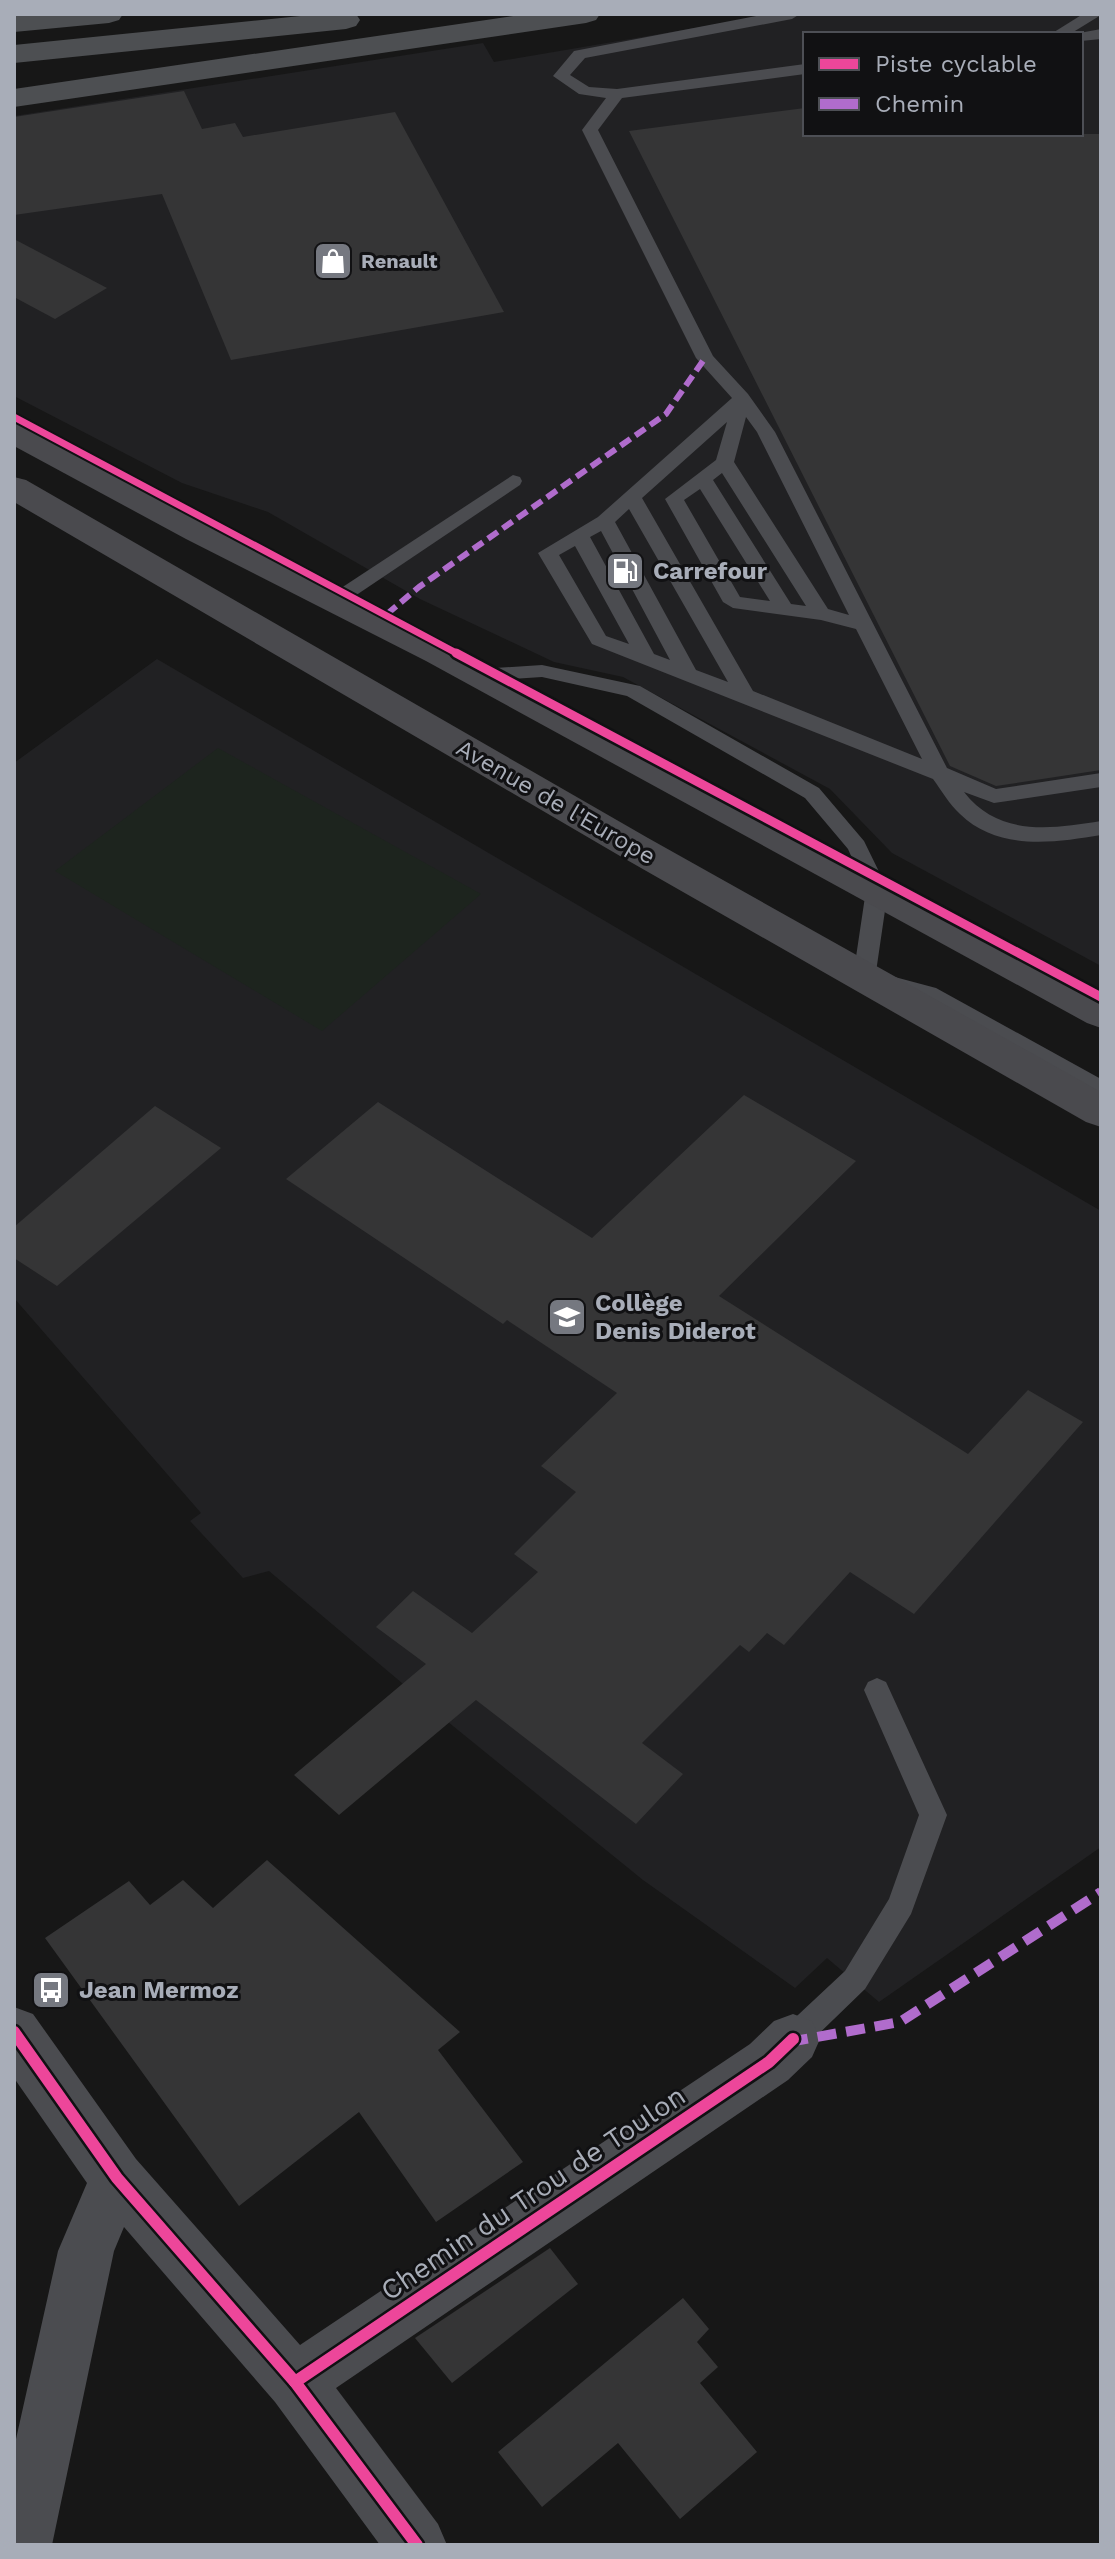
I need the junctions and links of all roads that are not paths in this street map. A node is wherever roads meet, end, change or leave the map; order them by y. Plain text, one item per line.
1 (109, 14) edge
2 (586, 14) edge
3 (792, 14) edge
4 (1094, 14) edge
5 (377, 16) edge
6 (14, 23) edge
7 (1062, 32) edge
8 (14, 54) edge
9 (803, 69) edge
10 (617, 94) junction
11 (14, 98) edge
12 (742, 398) junction
13 (14, 432) edge
14 (725, 462) junction
15 (703, 479) junction
16 (513, 481) dead end
17 (14, 487) edge
18 (632, 498) junction
19 (605, 521) junction
20 (580, 537) junction
21 (342, 603) junction
22 (785, 609) junction
23 (821, 614) junction
24 (862, 624) junction
25 (646, 658) junction
26 (688, 674) junction
27 (480, 675) junction
28 (746, 696) junction
29 (938, 771) junction
30 (1101, 780) edge
31 (1101, 828) edge
32 (877, 890) junction
33 (864, 977) junction
34 (1101, 1013) edge
35 (1101, 1089) edge
36 (1101, 1111) edge
37 (877, 1690) dead end
38 (14, 2032) edge
39 (793, 2039) joint
40 (117, 2178) junction
41 (295, 2382) junction
42 (22, 2545) edge
43 (417, 2545) edge

1 - 6 main road
2 - 11 main road
3 - 10 lane
4 - 7 lane
5 - 8 main road
9 - 10 lane
10 - 12 lane
12 - 14 lane
12 - 18 lane
12 - 24 lane
13 - 21 main road
14 - 15 lane
14 - 23 lane
15 - 22 lane
15 - 22 lane
16 - 21 lane
17 - 33 main road, Avenue de l'Europe
18 - 19 lane
18 - 28 lane
19 - 20 lane
19 - 26 lane
20 - 25 lane
20 - 25 lane
21 - 27 main road
22 - 23 lane
23 - 24 lane
24 - 29 lane
25 - 26 lane
26 - 28 lane
27 - 32 main road
27 - 32 lane
28 - 29 lane
29 - 30 lane
29 - 31 lane
32 - 33 lane
32 - 34 main road
33 - 35 lane
33 - 36 main road, Avenue de l'Europe
37 - 39 lane
38 - 40 street
39 - 41 street, Chemin du Trou de Toulon
40 - 41 street
40 - 42 street
41 - 43 street

